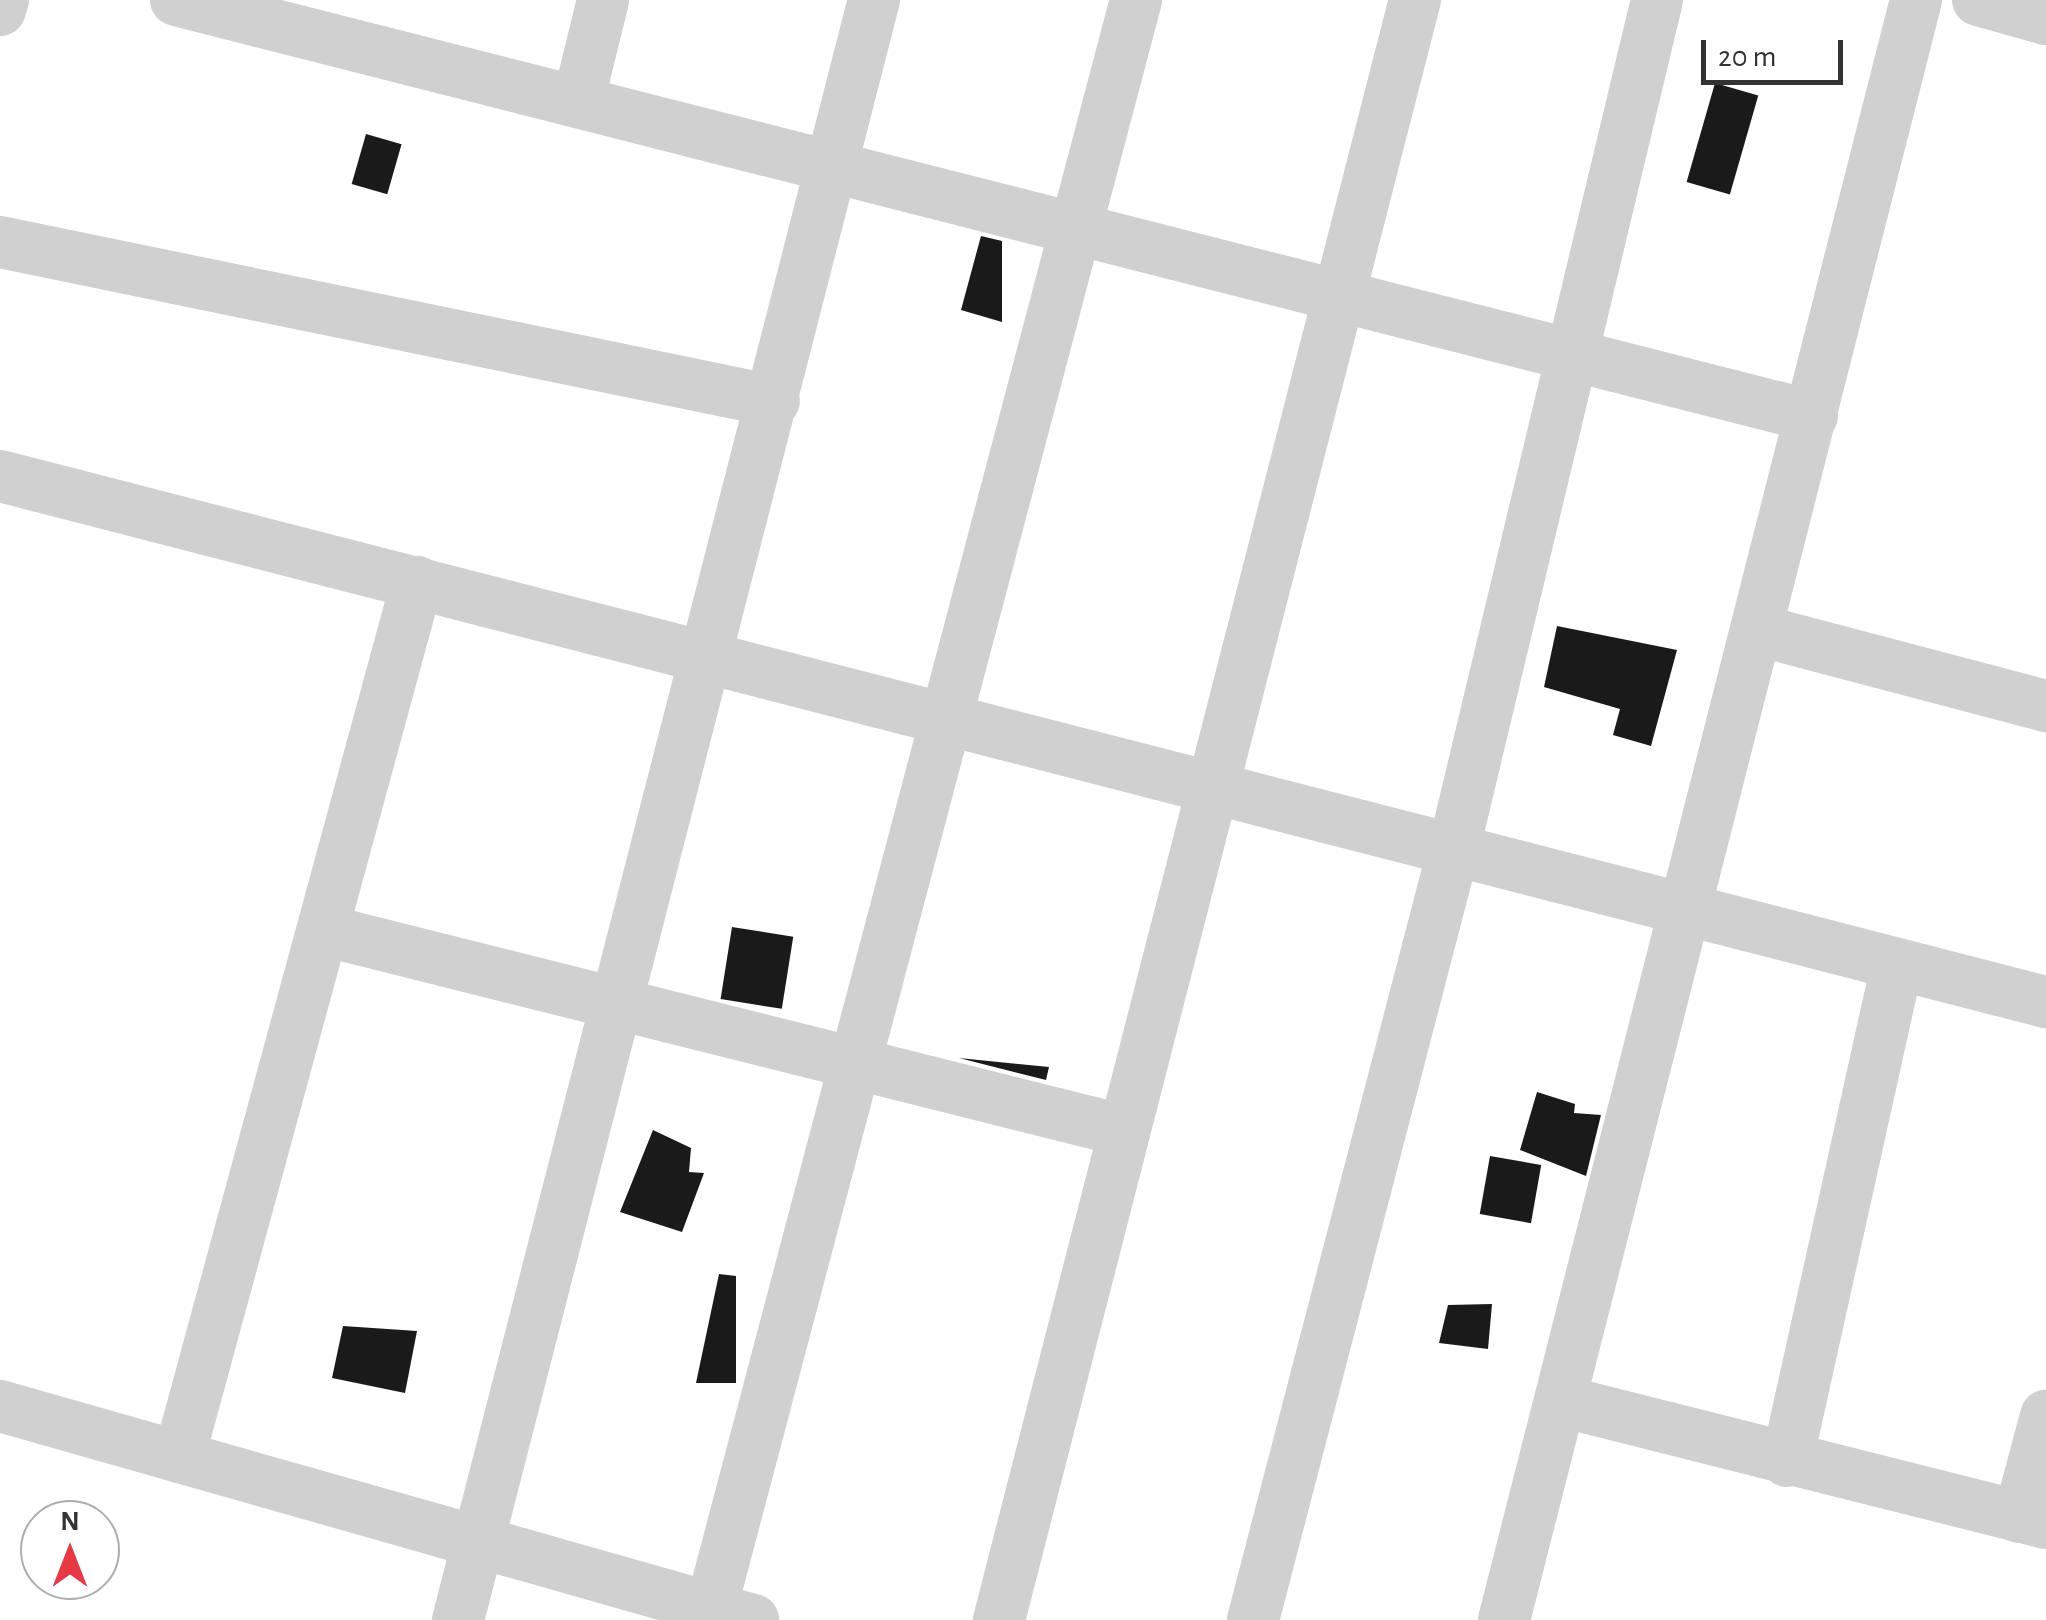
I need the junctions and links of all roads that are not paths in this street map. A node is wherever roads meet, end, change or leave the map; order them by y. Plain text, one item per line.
1 (3, 0) edge
2 (176, 0) edge
3 (603, 0) edge
4 (874, 0) edge
5 (1136, 0) edge
6 (1415, 0) edge
7 (1657, 0) edge
8 (1916, 0) edge
9 (1978, 0) edge
10 (0, 10) edge
11 (330, 18) edge
12 (2046, 19) edge
13 (579, 98) junction
14 (832, 163) junction
15 (1074, 229) junction
16 (0, 242) edge
17 (1340, 300) junction
18 (1572, 355) junction
19 (774, 401) junction
20 (1812, 416) junction
21 (0, 476) edge
22 (417, 582) junction
23 (1758, 630) junction
24 (710, 658) junction
25 (2046, 706) edge
26 (946, 718) junction
27 (1213, 785) junction
28 (1454, 848) junction
29 (1680, 902) junction
30 (323, 930) junction
31 (1897, 965) junction
32 (2046, 1002) edge
33 (619, 1006) junction
34 (860, 1063) junction
35 (1121, 1130) junction
36 (1561, 1402) junction
37 (0, 1406) edge
38 (2046, 1416) edge
39 (179, 1457) junction
40 (1787, 1461) junction
41 (2033, 1520) edge
42 (479, 1545) junction
43 (724, 1616) edge
44 (458, 1620) edge
45 (999, 1620) edge
46 (1253, 1620) edge
47 (1504, 1620) edge

1 - 10 street
2 - 11 street
3 - 13 street
4 - 14 street
5 - 15 street
6 - 17 street
7 - 18 street
8 - 20 street
9 - 12 street
11 - 13 street
13 - 14 street
14 - 15 street
14 - 19 street
15 - 17 street
15 - 26 street
16 - 19 street
17 - 18 street
17 - 27 street
18 - 20 street
18 - 28 street
19 - 24 street
20 - 23 street
21 - 22 street
22 - 24 street
22 - 30 street
23 - 25 street
23 - 29 street
24 - 26 street
24 - 33 street
26 - 27 street
26 - 34 street
27 - 28 street
27 - 35 street
28 - 29 street
28 - 46 street
29 - 31 street
29 - 36 street
30 - 33 street
30 - 39 street
31 - 32 street
31 - 40 street
33 - 34 street
33 - 42 street
34 - 35 street
34 - 43 street
35 - 45 street
36 - 40 street
36 - 47 street
37 - 39 street
38 - 41 street
39 - 42 street
40 - 41 street
42 - 43 street
42 - 44 street

